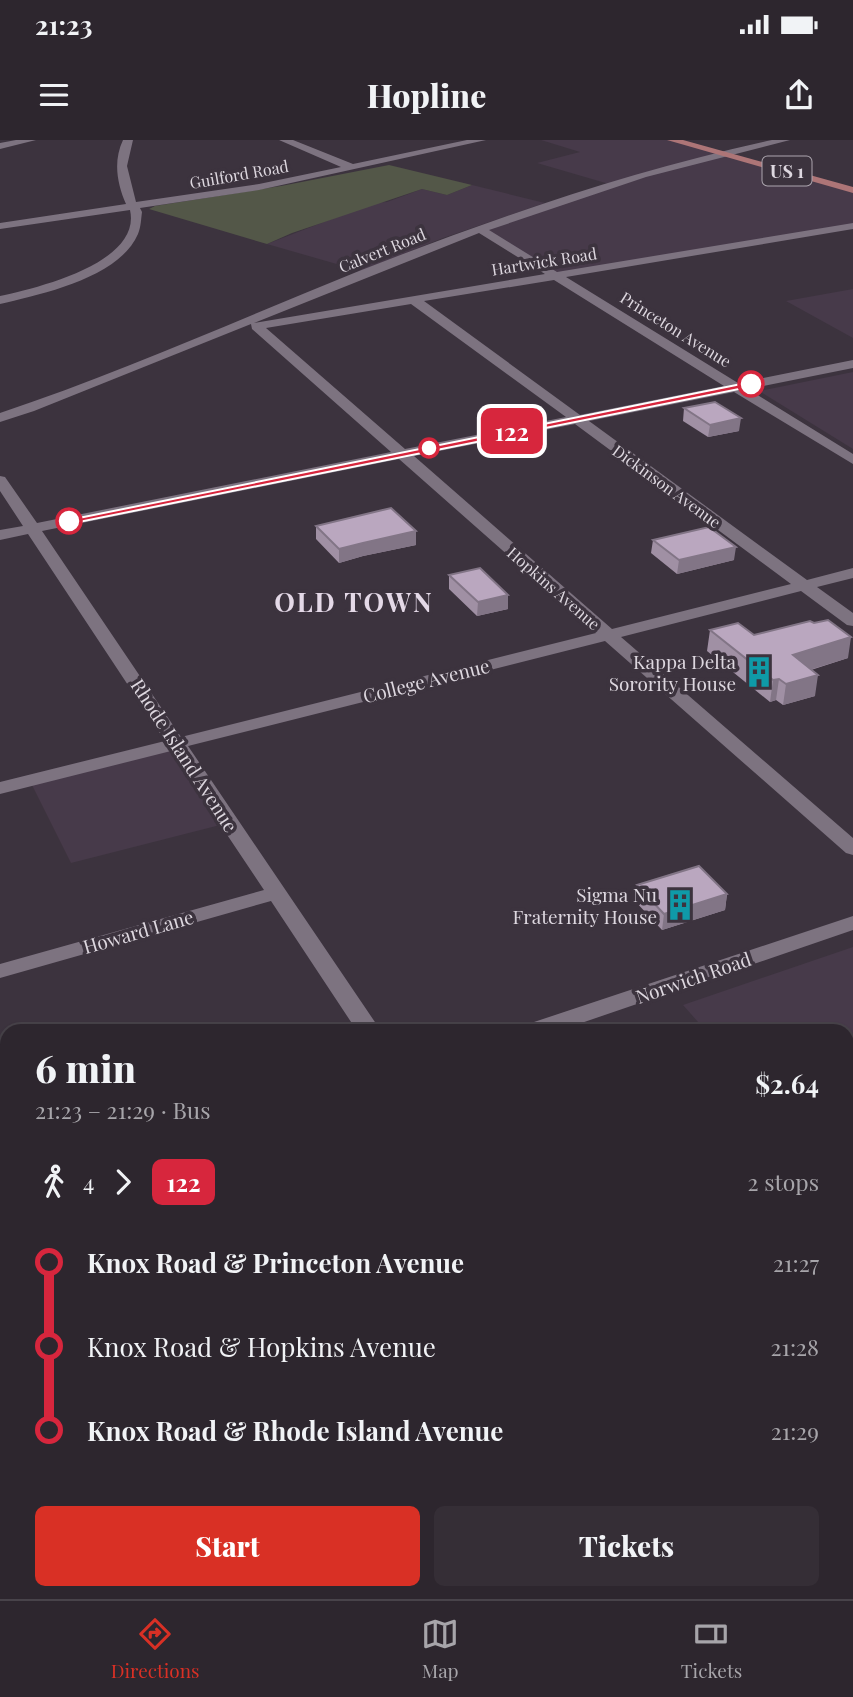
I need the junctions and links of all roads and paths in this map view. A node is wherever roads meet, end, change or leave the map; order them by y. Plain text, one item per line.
1 (31, 140) edge
2 (128, 140) edge
3 (284, 140) edge
4 (481, 140) edge
5 (672, 140) edge
6 (703, 140) edge
7 (785, 140) edge
8 (412, 144) dead end
9 (0, 146) edge
10 (737, 149) junction
11 (433, 151) junction
12 (721, 153) junction
13 (354, 168) junction
14 (853, 180) edge
15 (853, 190) edge
16 (132, 207) junction
17 (0, 226) edge
18 (853, 226) edge
19 (480, 229) junction
20 (827, 230) junction
21 (844, 238) dead end
22 (555, 276) junction
23 (413, 299) junction
24 (0, 300) edge
25 (240, 324) junction
26 (256, 326) junction
27 (853, 364) edge
28 (736, 387) junction
29 (0, 418) edge
30 (576, 419) junction
31 (401, 453) junction
32 (853, 460) edge
33 (0, 480) edge
34 (32, 529) junction
35 (0, 535) edge
36 (853, 573) edge
37 (803, 585) junction
38 (853, 621) edge
39 (607, 635) junction
40 (178, 744) junction
41 (0, 788) edge
42 (853, 849) edge
43 (276, 893) junction
44 (853, 923) edge
45 (0, 971) edge
46 (364, 1024) edge
47 (554, 1024) edge

1 - 9 street
2 - 16 street
3 - 13 street
4 - 11 street, Guilford Road
5 - 12 main road, US 1
6 - 10 main road, US 1
7 - 10 street, Calvert Road
8 - 11 street
10 - 12 street, Calvert Road
10 - 14 main road, US 1
11 - 13 street, Guilford Road
12 - 15 main road, US 1
12 - 19 street, Calvert Road
13 - 16 street, Guilford Road
16 - 17 street, Guilford Road
16 - 24 street
18 - 20 street, Hartwick Road
19 - 22 street, Princeton Avenue
19 - 25 street, Calvert Road
20 - 21 street
20 - 22 street, Hartwick Road
22 - 23 street, Hartwick Road
22 - 28 street, Princeton Avenue
23 - 26 street, Hartwick Road
23 - 30 street, Dickinson Avenue
25 - 26 street, Hartwick Road
25 - 29 street, Calvert Road
26 - 31 street, Hopkins Avenue
27 - 28 street
28 - 30 street
28 - 32 street, Princeton Avenue
30 - 31 street
30 - 37 street, Dickinson Avenue
31 - 34 street
31 - 39 street, Hopkins Avenue
33 - 34 street, Rhode Island Avenue
34 - 35 street
34 - 40 street, Rhode Island Avenue
36 - 37 street, College Avenue
37 - 38 street, Dickinson Avenue
37 - 39 street, College Avenue
39 - 40 street, College Avenue
39 - 42 street, Hopkins Avenue
40 - 41 street, College Avenue
40 - 43 street, Rhode Island Avenue
43 - 45 street, Howard Lane
43 - 46 street, Rhode Island Avenue
44 - 47 street, Norwich Road

